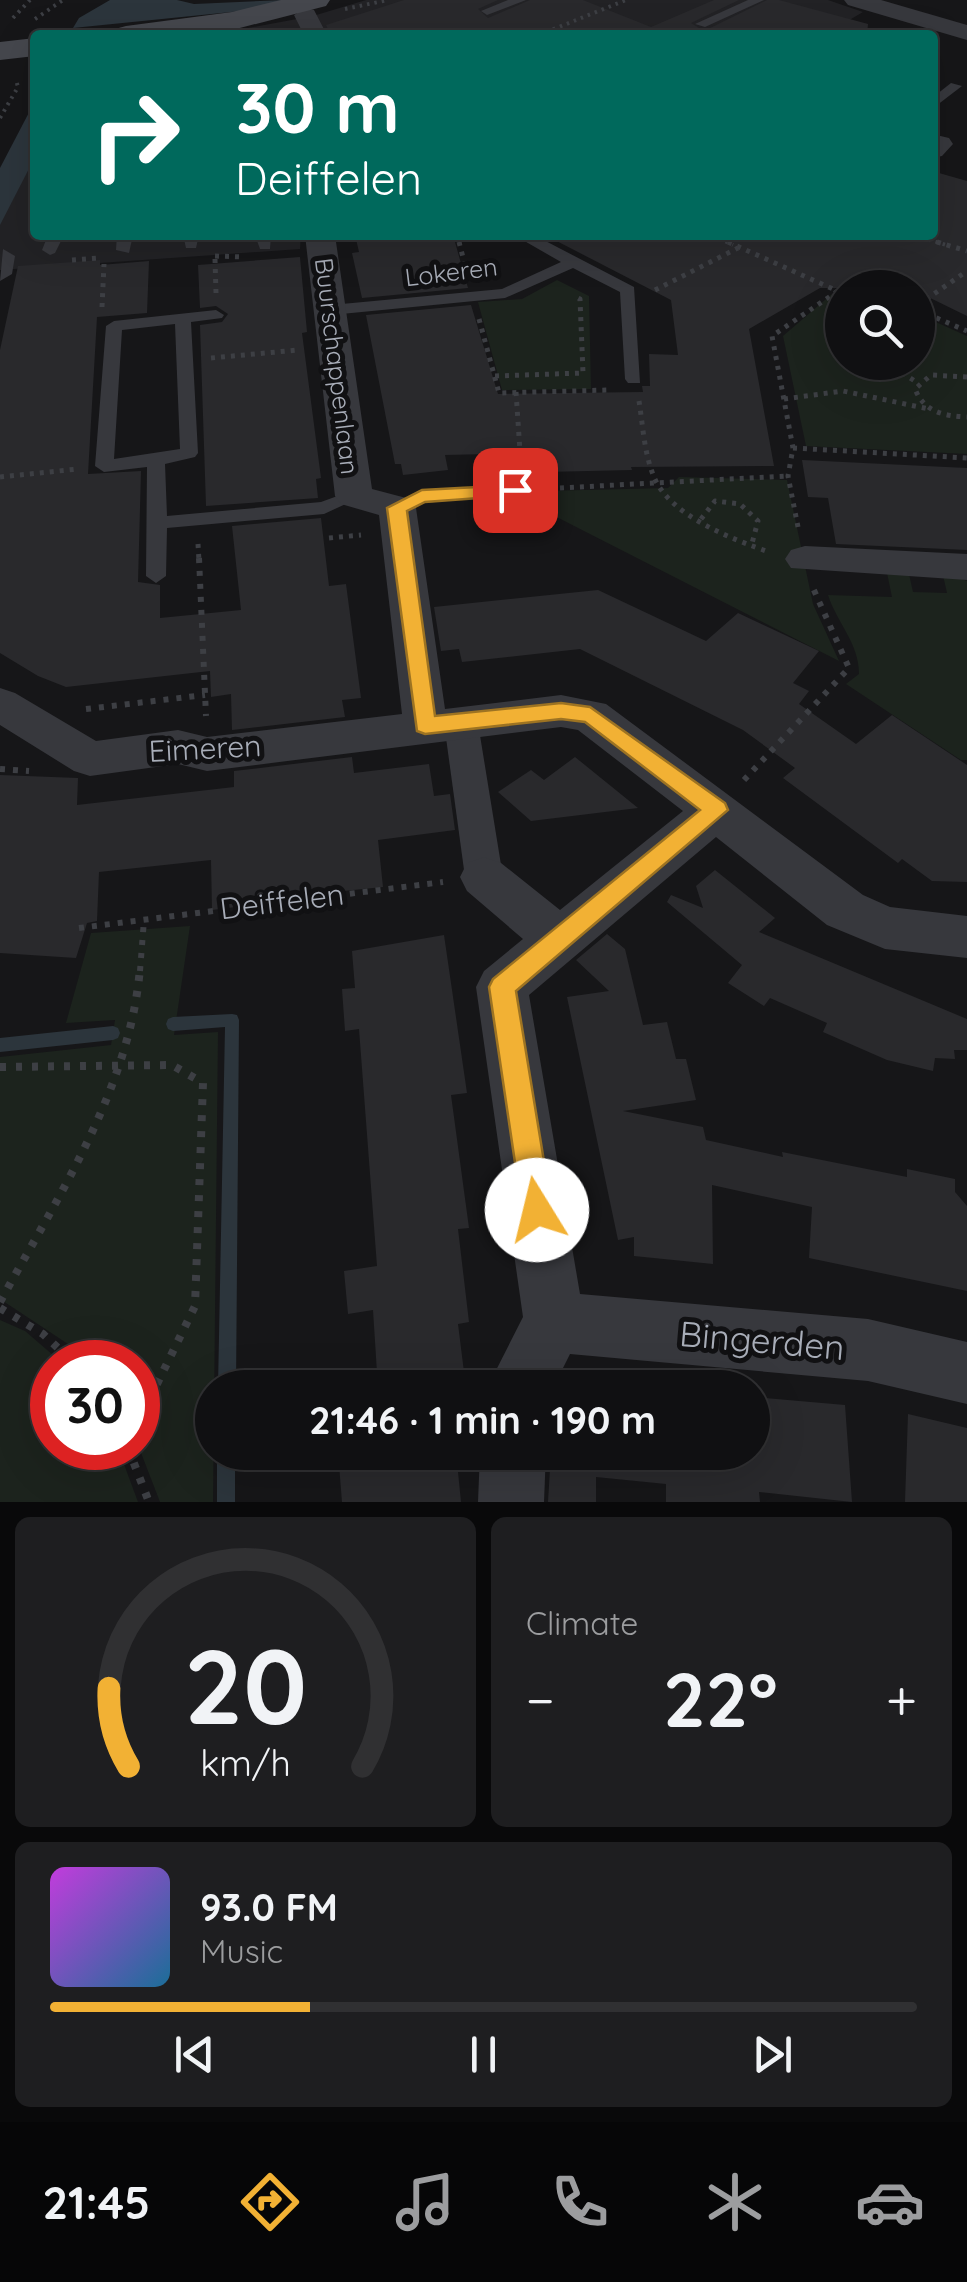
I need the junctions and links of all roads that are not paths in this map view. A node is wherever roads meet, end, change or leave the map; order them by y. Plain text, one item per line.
1 (520, 0) edge
2 (758, 0) edge
3 (856, 0) edge
4 (893, 5) edge
5 (486, 11) dead end
6 (319, 13) edge
7 (702, 24) dead end
8 (860, 26) dead end
9 (202, 30) edge
10 (967, 33) edge
11 (956, 86) dead end
12 (938, 100) edge
13 (321, 240) edge
14 (531, 240) edge
15 (573, 262) junction
16 (216, 315) dead end
17 (183, 318) junction
18 (333, 328) junction
19 (635, 384) road end
20 (156, 460) junction
21 (519, 490) road end
22 (354, 496) junction
23 (397, 508) junction
24 (158, 522) junction
25 (805, 559) road end
26 (967, 567) edge
27 (156, 576) dead end
28 (10, 710) edge
29 (443, 724) junction
30 (716, 810) junction
31 (484, 877) joint
32 (967, 938) edge
33 (560, 940) junction
34 (554, 1322) junction
35 (528, 1370) edge
36 (967, 1373) edge
37 (512, 1470) edge
38 (511, 1502) edge

1 - 5 lane
2 - 7 lane
3 - 4 street
4 - 8 street
4 - 10 street
6 - 9 main road
11 - 12 lane
13 - 18 street, Buurschappenlaan
14 - 15 lane, Lokeren
15 - 18 lane, Lokeren
15 - 19 lane, Lokeren
16 - 17 lane
17 - 20 lane
17 - 20 lane
18 - 22 street, Buurschappenlaan
20 - 24 lane
21 - 23 lane
22 - 23 street, Buurschappenlaan
22 - 24 lane, Buurschappenlaan
23 - 29 street
24 - 27 lane
25 - 26 street
28 - 29 street, Eimeren
29 - 30 street
29 - 31 street
30 - 32 street
30 - 33 street
31 - 33 street
33 - 34 street
34 - 35 street
34 - 36 street, Bingerden
37 - 38 street

